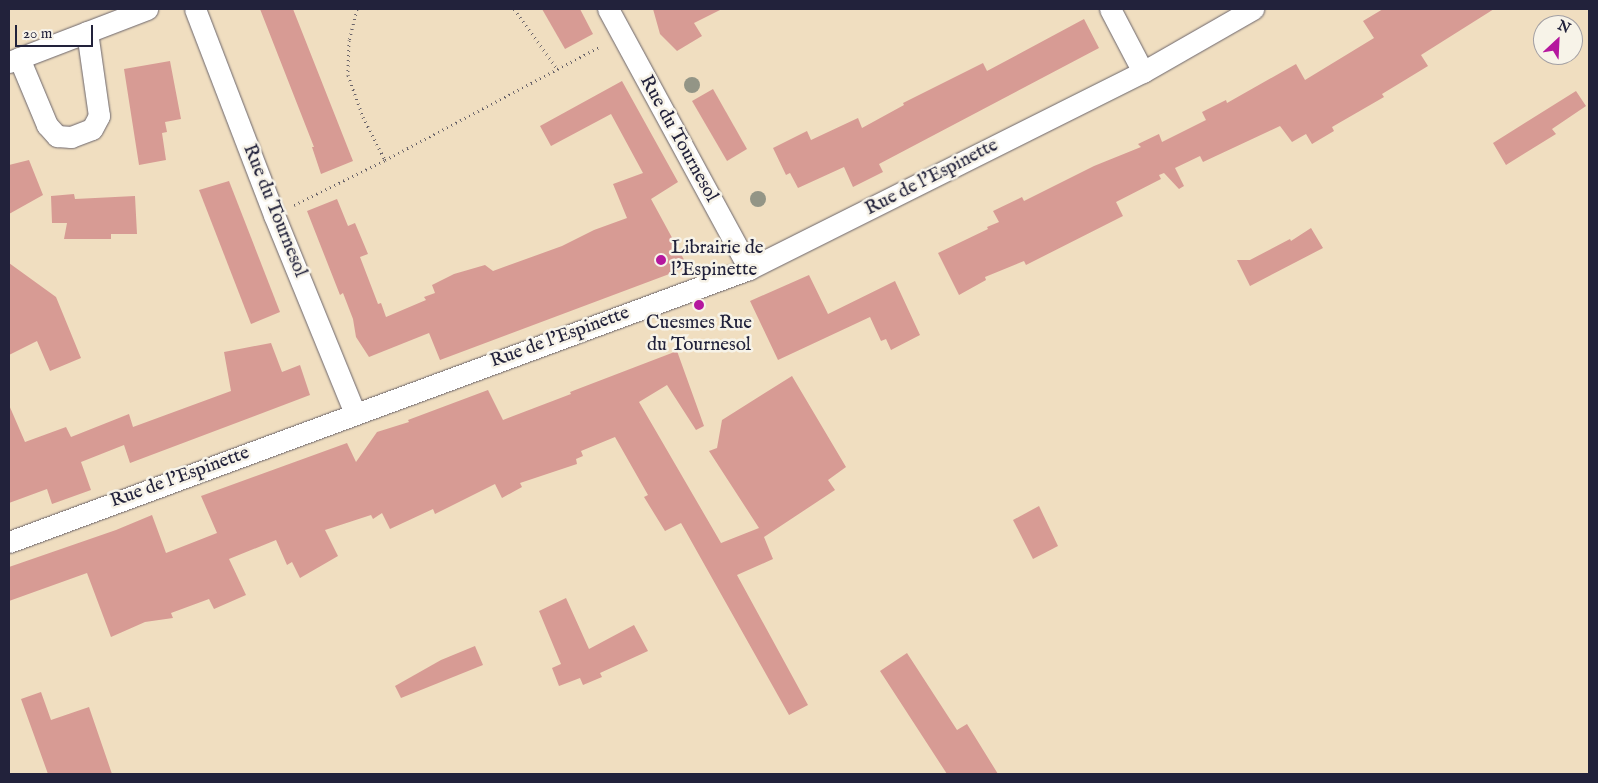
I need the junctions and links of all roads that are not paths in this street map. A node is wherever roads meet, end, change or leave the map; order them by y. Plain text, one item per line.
1 (146, 9) edge
2 (195, 9) edge
3 (608, 9) edge
4 (1110, 9) edge
5 (1253, 9) edge
6 (88, 32) junction
7 (14, 60) edge
8 (1143, 72) junction
9 (749, 269) junction
10 (355, 412) junction
11 (9, 542) edge

1 - 6 street
2 - 10 street, Rue du Tournesol
3 - 9 street, Rue du Tournesol
4 - 8 street
5 - 8 street, Rue de l'Espinette
6 - 7 street
6 - 7 street
8 - 9 street, Rue de l'Espinette
9 - 10 street, Rue de l'Espinette
10 - 11 street, Rue de l'Espinette

